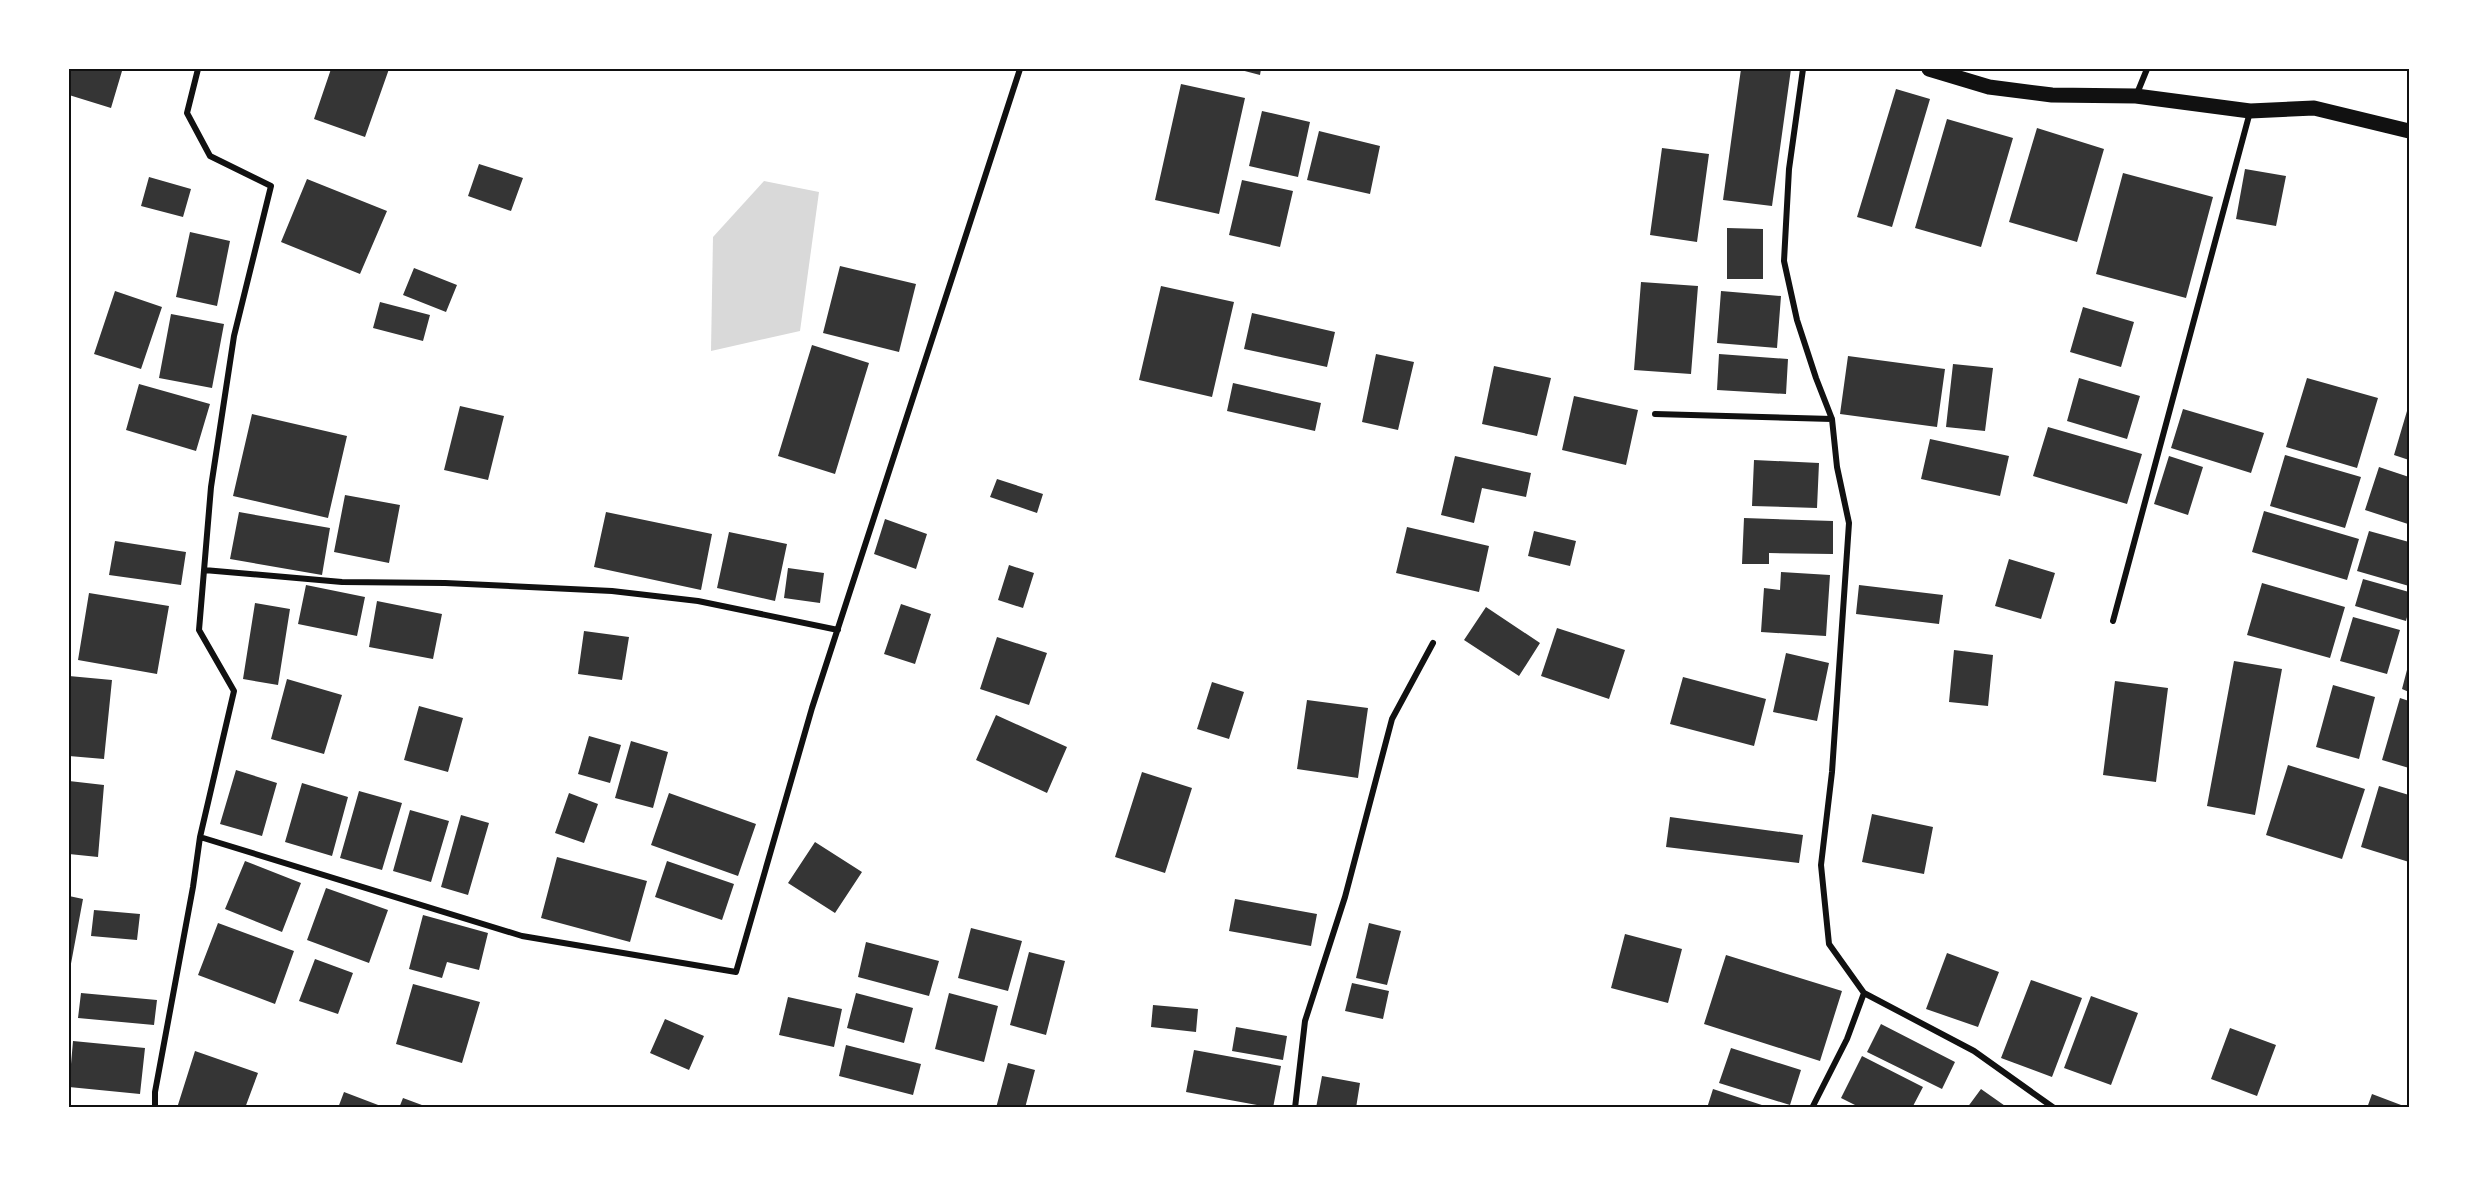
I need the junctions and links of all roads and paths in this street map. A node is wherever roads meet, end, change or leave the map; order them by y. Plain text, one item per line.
1 (198, 69) edge
2 (1020, 69) edge
3 (1803, 69) edge
4 (1929, 69) edge
5 (2147, 69) edge
6 (2136, 96) junction
7 (2250, 111) junction
8 (2409, 131) edge
9 (1655, 414) dead end
10 (1832, 419) junction
11 (204, 570) junction
12 (2113, 621) dead end
13 (838, 630) junction
14 (1433, 643) dead end
15 (200, 837) junction
16 (1864, 993) junction
17 (155, 1108) edge
18 (1295, 1108) edge
19 (1812, 1108) edge
20 (2054, 1108) edge

1 - 11 street
2 - 13 street
3 - 10 street
4 - 6 main road
5 - 6 street
6 - 7 main road
7 - 8 main road
7 - 12 street
9 - 10 street
10 - 16 street
11 - 13 street
11 - 15 street
13 - 15 street
14 - 18 street
15 - 17 street
16 - 19 street
16 - 20 street

